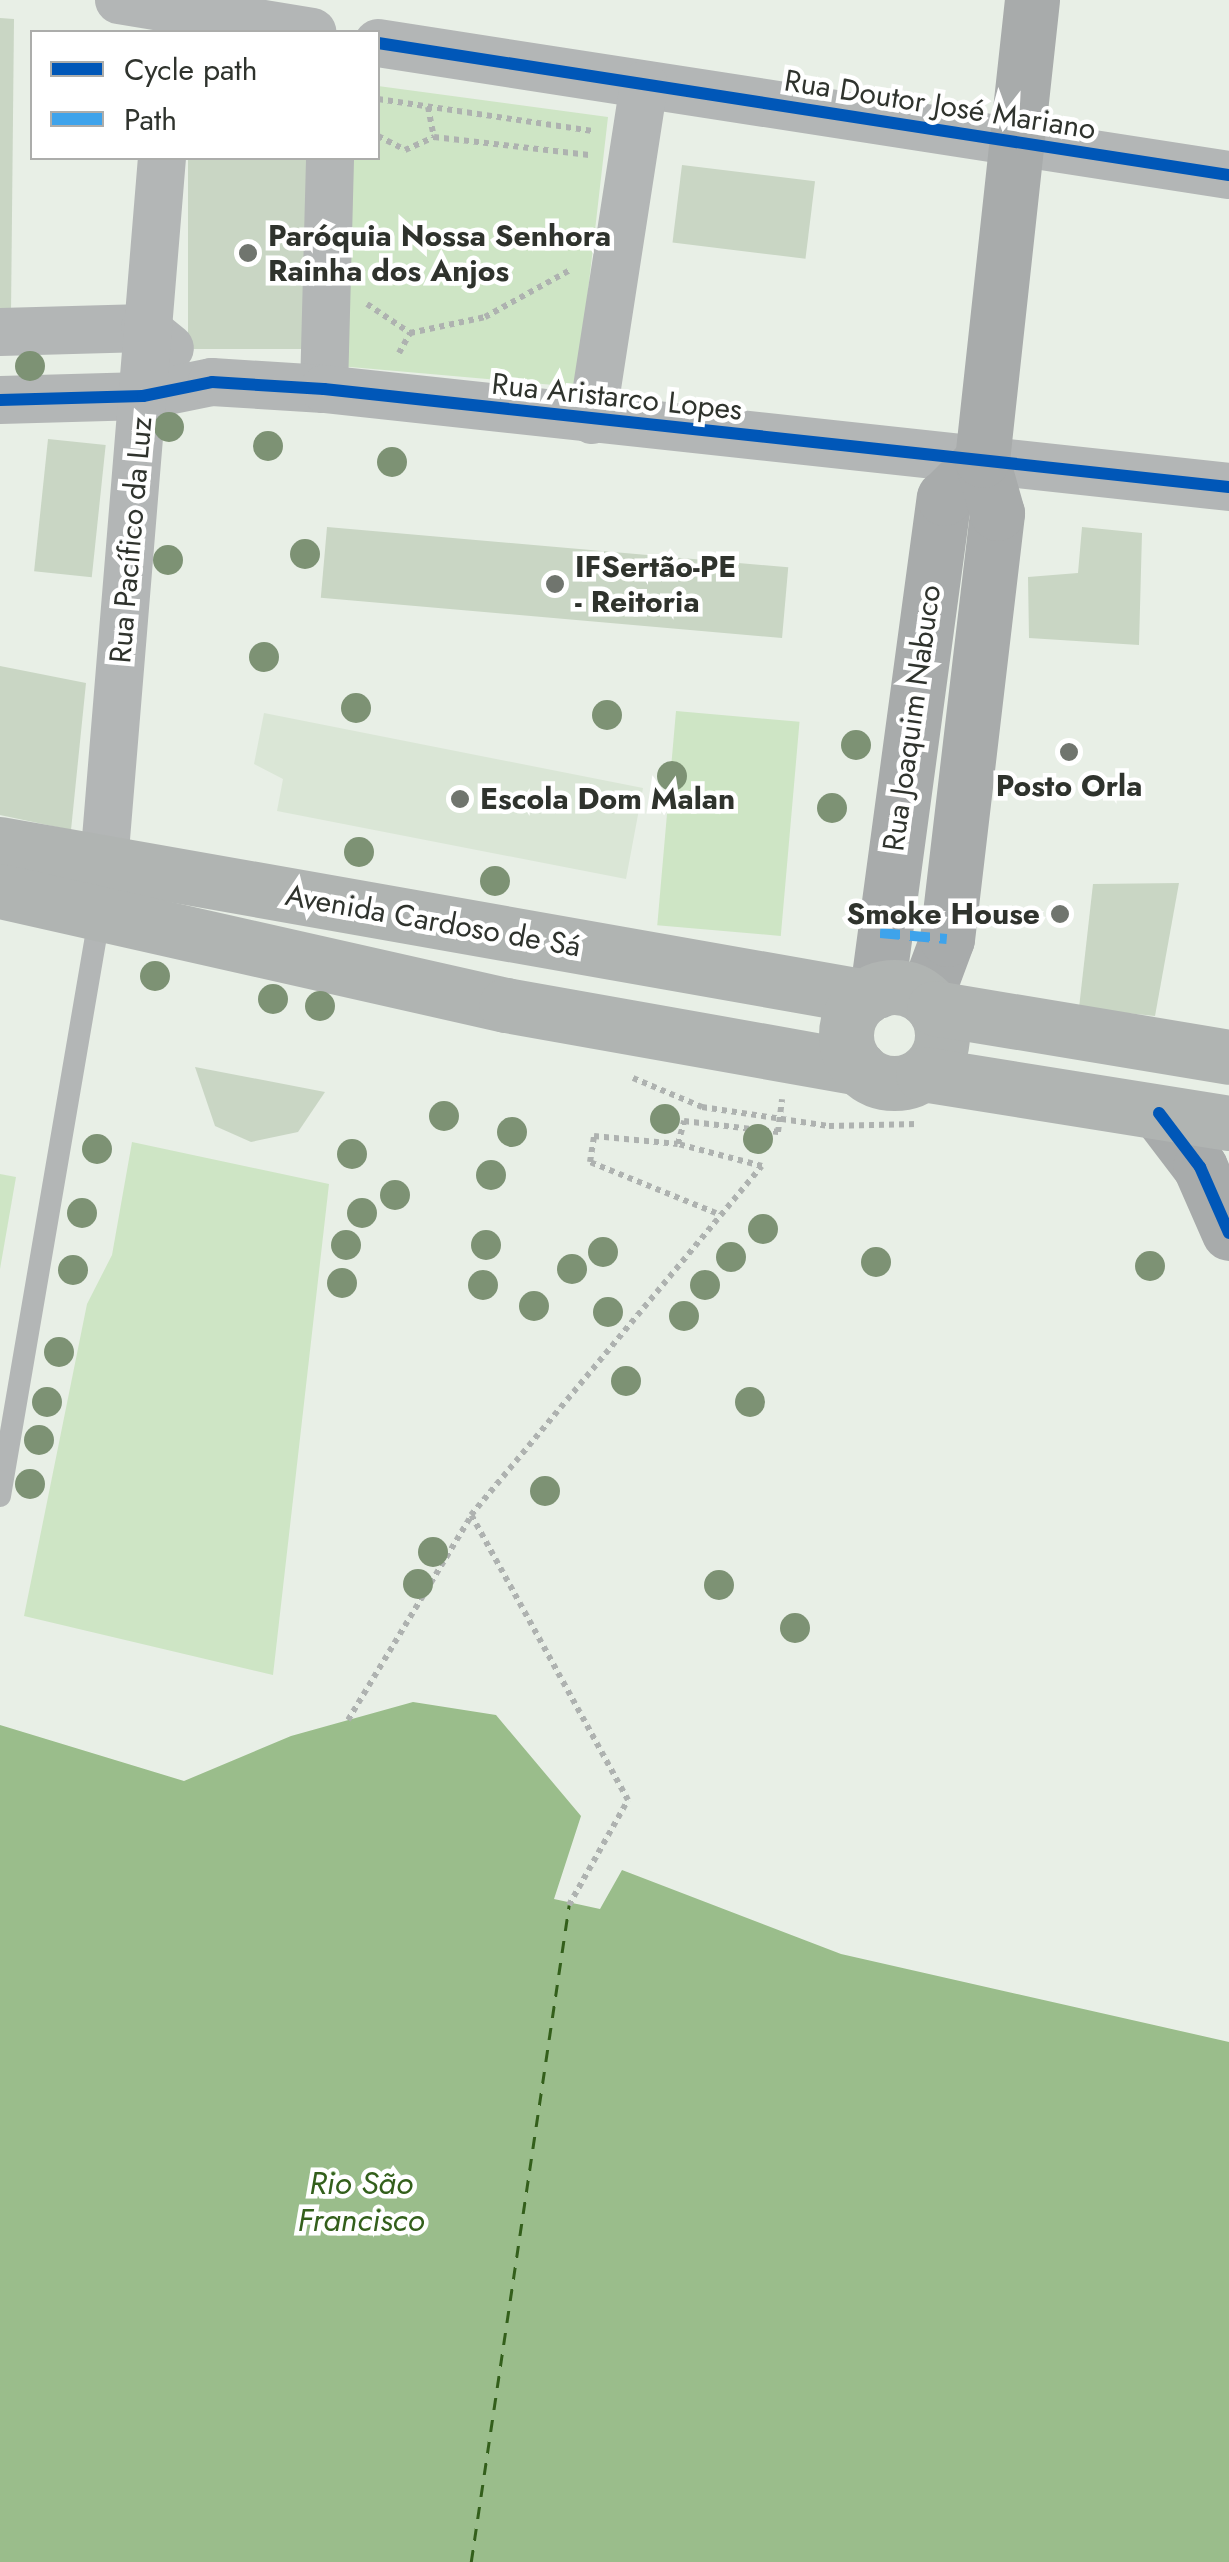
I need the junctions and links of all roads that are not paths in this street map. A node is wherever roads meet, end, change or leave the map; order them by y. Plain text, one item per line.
1 (119, 0) edge
2 (1032, 0) edge
3 (177, 14) edge
4 (297, 30) edge
5 (380, 43) edge
6 (644, 85) junction
7 (1018, 142) junction
8 (162, 160) edge
9 (330, 160) edge
10 (1229, 175) edge
11 (145, 328) junction
12 (0, 332) edge
13 (212, 382) junction
14 (324, 389) junction
15 (143, 396) junction
16 (0, 400) edge
17 (592, 420) junction
18 (982, 460) junction
19 (1229, 488) edge
20 (0, 844) edge
21 (102, 887) junction
22 (0, 891) edge
23 (900, 998) junction
24 (1229, 1056) edge
25 (859, 1068) junction
26 (923, 1074) junction
27 (1159, 1113) junction
28 (1229, 1123) edge
29 (1229, 1232) edge
30 (0, 1496) edge

1 - 3 street
2 - 7 main road, Rua Joaquim Nabuco
3 - 4 street
5 - 6 street, Rua Doutor José Mariano
6 - 7 street, Rua Doutor José Mariano
6 - 17 street
7 - 10 street, Rua Doutor José Mariano
7 - 18 main road, Rua Joaquim Nabuco
8 - 11 street, Rua Pacífico da Luz
9 - 14 street
11 - 12 street
11 - 13 street
11 - 15 street, Rua Pacífico da Luz
13 - 14 street, Rua Aristarco Lopes
13 - 15 street, Rua Aristarco Lopes
14 - 17 street, Rua Aristarco Lopes
15 - 16 street, Rua Aristarco Lopes
15 - 21 street, Rua Pacífico da Luz
17 - 18 street, Rua Aristarco Lopes
18 - 19 street, Rua Aristarco Lopes
18 - 23 main road, Rua Joaquim Nabuco
20 - 21 highway, Avenida Cardoso de Sá
21 - 22 highway, Avenida Cardoso de Sá
21 - 23 highway, Avenida Cardoso de Sá
21 - 25 highway, Avenida Cardoso de Sá
21 - 30 lane
23 - 24 highway, Avenida Cardoso de Sá
23 - 25 highway
23 - 26 highway
25 - 26 highway
26 - 27 highway
27 - 28 highway
27 - 29 main road

